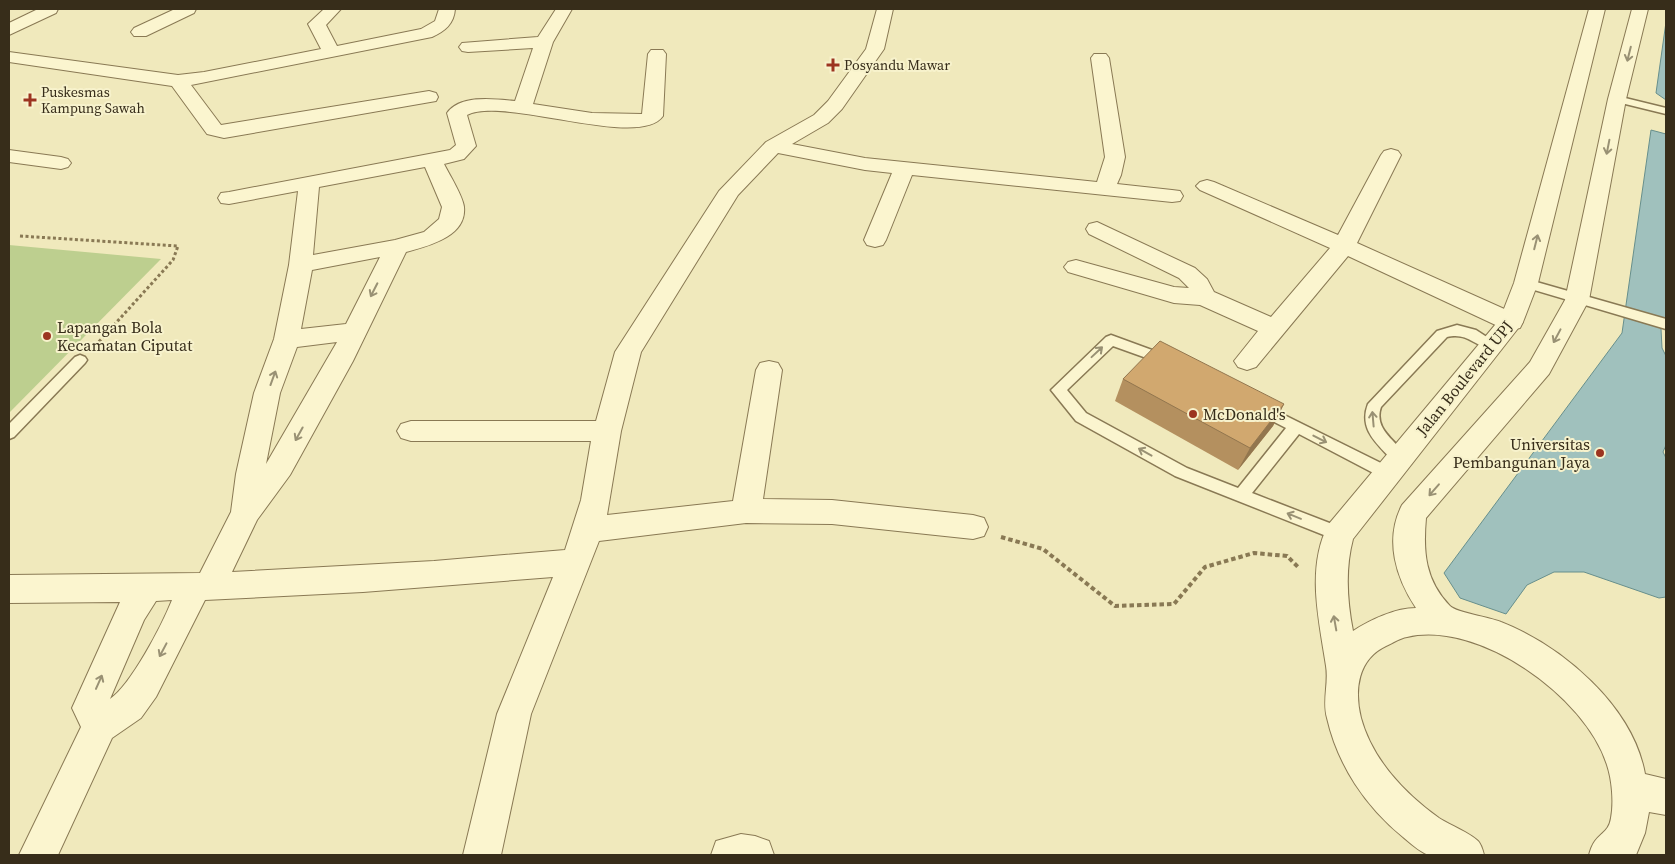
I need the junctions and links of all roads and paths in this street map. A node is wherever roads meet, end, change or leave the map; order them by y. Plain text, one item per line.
1 (50, 9) edge
2 (188, 9) edge
3 (334, 9) edge
4 (446, 9) edge
5 (564, 9) edge
6 (885, 9) edge
7 (1597, 9) edge
8 (1640, 9) edge
9 (9, 30) edge
10 (140, 32) dead end
11 (544, 42) junction
12 (468, 47) dead end
13 (332, 52) junction
14 (657, 54) dead end
15 (9, 57) edge
16 (1100, 58) dead end
17 (178, 81) junction
18 (1596, 94) junction
19 (429, 98) dead end
20 (522, 108) junction
21 (1666, 111) edge
22 (773, 146) junction
23 (1390, 155) dead end
24 (9, 156) edge
25 (432, 159) junction
26 (61, 163) dead end
27 (904, 168) junction
28 (309, 183) junction
29 (1207, 186) dead end
30 (1103, 189) junction
31 (1172, 196) dead end
32 (229, 198) dead end
33 (1097, 229) dead end
34 (20, 236) dead end
35 (875, 240) dead end
36 (397, 247) junction
37 (1343, 247) junction
38 (301, 265) junction
39 (1076, 267) dead end
40 (1526, 283) junction
41 (1204, 297) junction
42 (1577, 300) junction
43 (1511, 322) junction
44 (1666, 324) edge
45 (1274, 328) junction
46 (352, 332) junction
47 (287, 339) junction
48 (1492, 345) junction
49 (80, 360) joint
50 (1247, 361) dead end
51 (1178, 366) edge
52 (769, 370) dead end
53 (1245, 401) edge
54 (1296, 427) junction
55 (607, 431) junction
56 (411, 432) dead end
57 (9, 433) edge
58 (1393, 466) junction
59 (1241, 495) junction
60 (746, 511) junction
61 (246, 512) junction
62 (973, 527) joint
63 (588, 530) junction
64 (1339, 534) junction
65 (576, 562) junction
66 (201, 586) junction
67 (9, 589) edge
68 (146, 589) junction
69 (1333, 602) junction
70 (1442, 621) junction
71 (1344, 671) junction
72 (100, 726) junction
73 (1649, 794) edge
74 (38, 855) edge
75 (482, 855) edge
76 (730, 855) edge
77 (755, 855) edge
78 (1465, 855) edge
79 (1608, 855) edge

1 - 9 street
2 - 10 street
3 - 13 street
4 - 13 street
5 - 11 street
6 - 22 street
7 - 18 street, Jalan Boulevard UPJ
8 -> 18 street, Jalan Boulevard UPJ
11 - 12 street
11 - 20 street
13 - 17 street
14 - 20 street
15 - 17 street
16 - 30 street
17 - 19 street
18 - 21 lane
40 -> 18 street, Jalan Boulevard UPJ
18 -> 42 street, Jalan Boulevard UPJ
20 - 25 street
22 - 27 street
22 - 55 street
23 - 37 street
24 - 26 street
25 - 28 street
25 - 36 street
27 - 30 street
27 - 35 street
28 - 32 street
28 - 38 street
29 - 37 street
30 - 31 street
33 - 41 street
34 - 49 path
36 - 38 street
36 -> 46 street
37 - 43 street
37 - 45 street
38 - 47 street
39 - 41 street
40 - 42 lane
40 - 43 street, Jalan Boulevard UPJ
41 - 45 street
42 - 44 lane
42 -> 70 street, Jalan Boulevard UPJ
43 - 48 street, Jalan Boulevard UPJ
45 - 50 street
46 - 47 street
46 -> 61 street
61 -> 47 street
48 - 58 street, Jalan Boulevard UPJ
58 -> 48 lane
49 - 57 lane
59 -> 51 lane
52 - 60 street
53 - 54 lane
54 -> 58 lane
54 - 59 lane
55 - 56 street
55 - 63 street
58 - 64 street, Jalan Boulevard UPJ
64 -> 59 lane
60 - 62 street
60 - 63 street
61 - 66 street
62 - 69 path
63 - 65 street
64 - 69 street, Jalan Boulevard UPJ
65 - 66 street
65 - 75 street
66 - 68 street
66 -> 72 street
67 - 68 street
72 -> 68 street
71 -> 69 street, Jalan Boulevard UPJ
70 - 71 street
70 - 73 street
71 - 78 street
72 - 74 street
73 - 79 street
76 - 77 street

